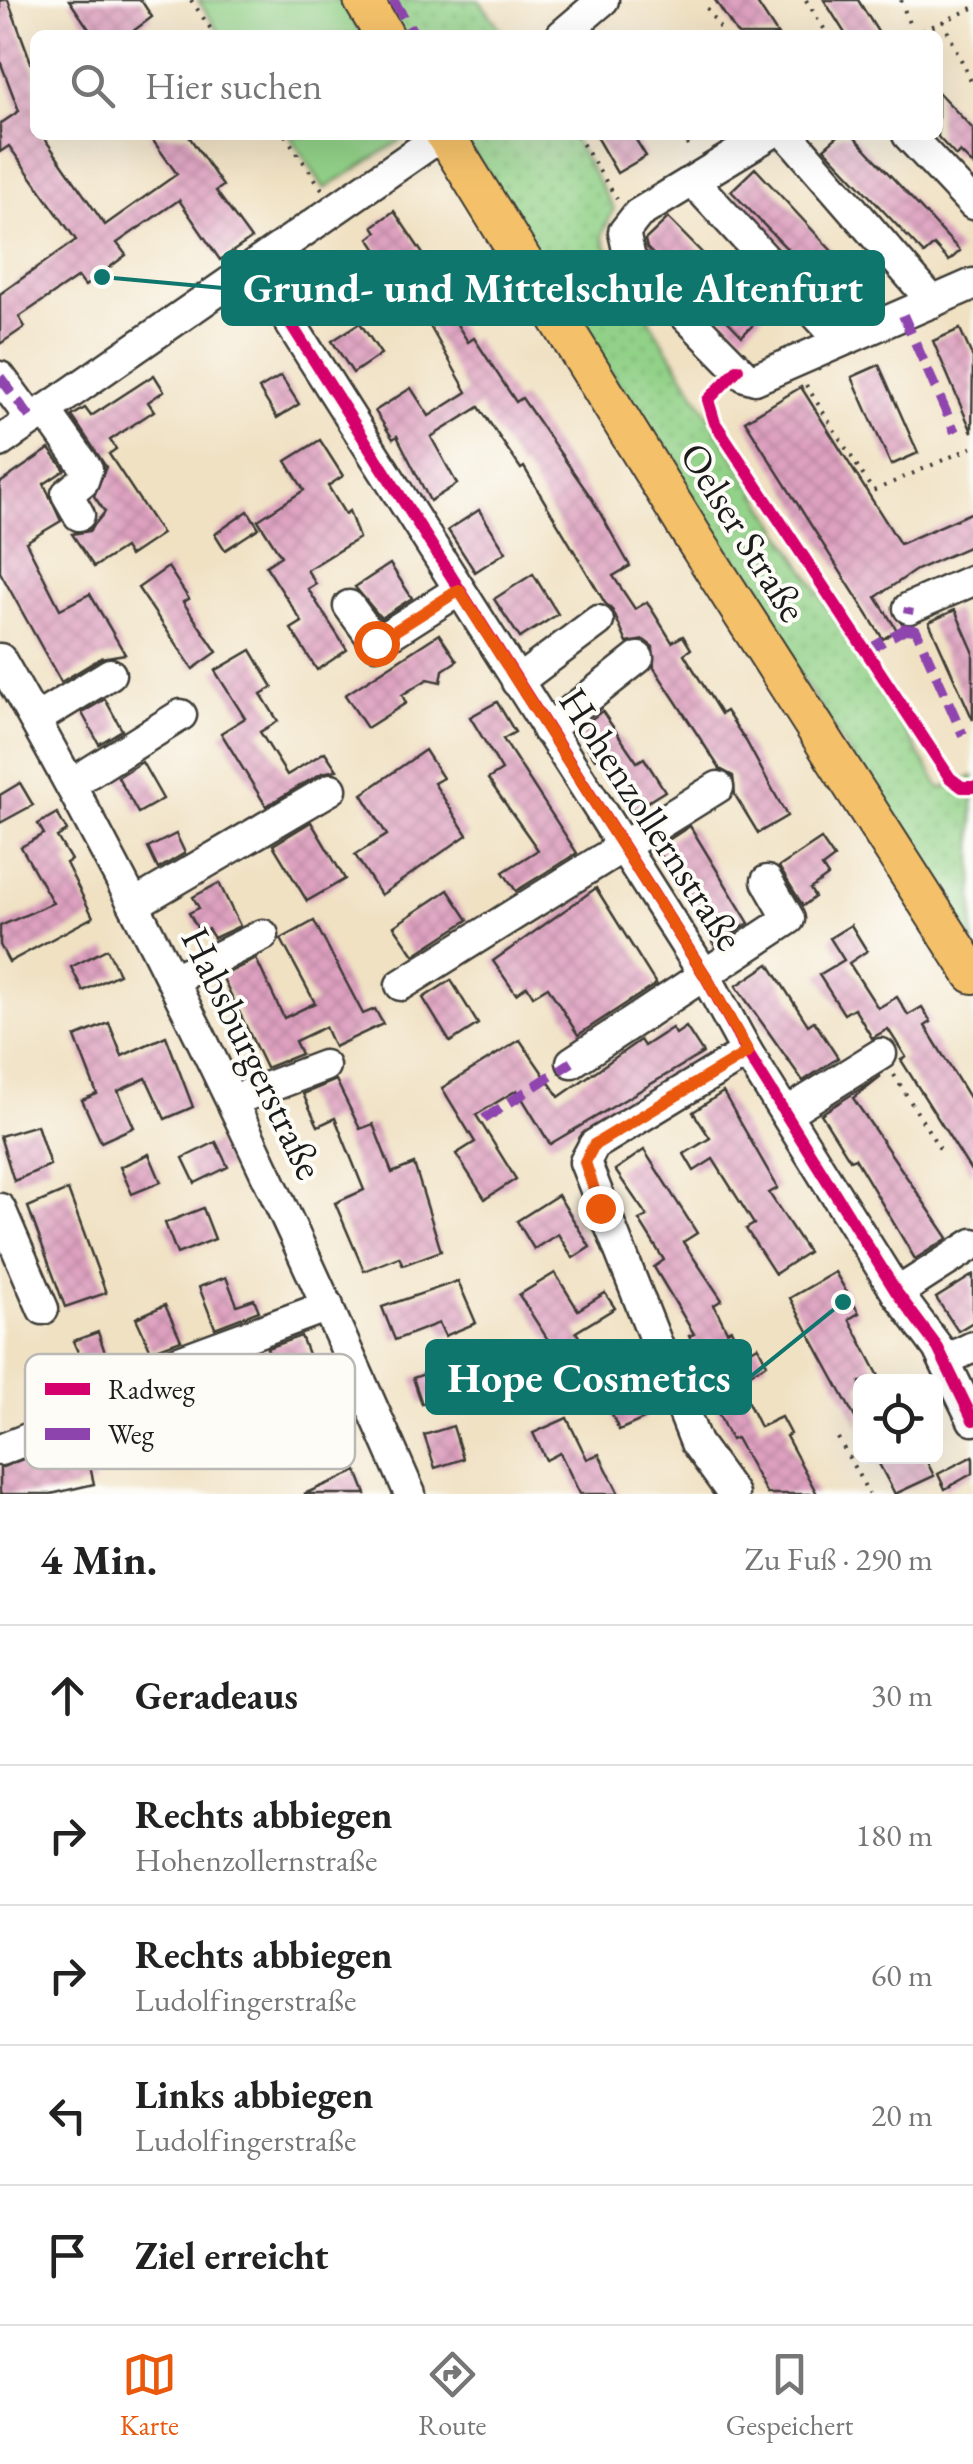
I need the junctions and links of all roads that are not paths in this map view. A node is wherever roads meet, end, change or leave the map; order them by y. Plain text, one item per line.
1 (362, 0) edge
2 (604, 0) edge
3 (381, 30) edge
4 (568, 30) edge
5 (436, 140) edge
6 (446, 140) edge
7 (760, 140) edge
8 (792, 140) edge
9 (913, 140) edge
10 (693, 181) junction
11 (973, 204) edge
12 (254, 266) junction
13 (973, 284) edge
14 (933, 302) junction
15 (842, 342) junction
16 (0, 377) edge
17 (38, 415) junction
18 (0, 442) edge
19 (79, 516) dead end
20 (973, 580) edge
21 (459, 590) junction
22 (348, 606) dead end
23 (909, 608) dead end
24 (598, 621) dead end
25 (638, 658) dead end
26 (0, 659) edge
27 (110, 674) dead end
28 (517, 682) junction
29 (181, 715) dead end
30 (35, 720) junction
31 (547, 730) junction
32 (71, 784) junction
33 (718, 787) dead end
34 (330, 789) dead end
35 (622, 848) junction
36 (766, 881) dead end
37 (135, 904) junction
38 (263, 935) dead end
39 (973, 974) edge
40 (706, 977) junction
41 (174, 980) junction
42 (401, 985) dead end
43 (748, 1052) junction
44 (882, 1054) road end
45 (572, 1062) dead end
46 (324, 1066) dead end
47 (234, 1100) junction
48 (788, 1112) junction
49 (0, 1209) edge
50 (973, 1244) edge
51 (897, 1293) junction
52 (328, 1306) junction
53 (43, 1308) dead end
54 (198, 1354) edge
55 (349, 1354) edge
56 (959, 1354) edge
57 (355, 1368) edge
58 (973, 1420) edge
59 (25, 1440) edge
60 (0, 1450) edge
61 (410, 1494) edge
62 (733, 1494) edge

1 - 3 main road
2 - 4 street
5 - 12 street
6 - 39 main road, Oelser Straße
7 - 10 street
8 - 14 street
9 - 11 street
10 - 15 street
10 - 15 street
12 - 17 street
12 - 21 street, Hohenzollernstraße
13 - 14 street
14 - 15 street
16 - 17 street
17 - 18 street
17 - 19 street
20 - 23 street
21 - 22 street
21 - 28 street, Hohenzollernstraße
24 - 28 street
25 - 31 street
26 - 30 street, Habsburgerstraße
27 - 30 street
28 - 31 street, Hohenzollernstraße
29 - 32 street
30 - 32 street, Habsburgerstraße
31 - 35 street, Hohenzollernstraße
32 - 37 street, Habsburgerstraße
33 - 35 street
34 - 37 street
35 - 40 street, Hohenzollernstraße
35 - 42 street
36 - 40 street
37 - 41 street, Habsburgerstraße
38 - 41 street
40 - 43 street, Hohenzollernstraße
40 - 45 street
41 - 47 street, Habsburgerstraße
43 - 48 street, Hohenzollernstraße
43 - 62 street
44 - 48 street
46 - 47 street
47 - 52 street, Habsburgerstraße
48 - 51 street, Hohenzollernstraße
49 - 53 street
50 - 51 street
51 - 56 street, Hohenzollernstraße
52 - 54 street
52 - 55 street, Habsburgerstraße
56 - 58 street, Hohenzollernstraße
57 - 61 street, Habsburgerstraße
59 - 60 street

